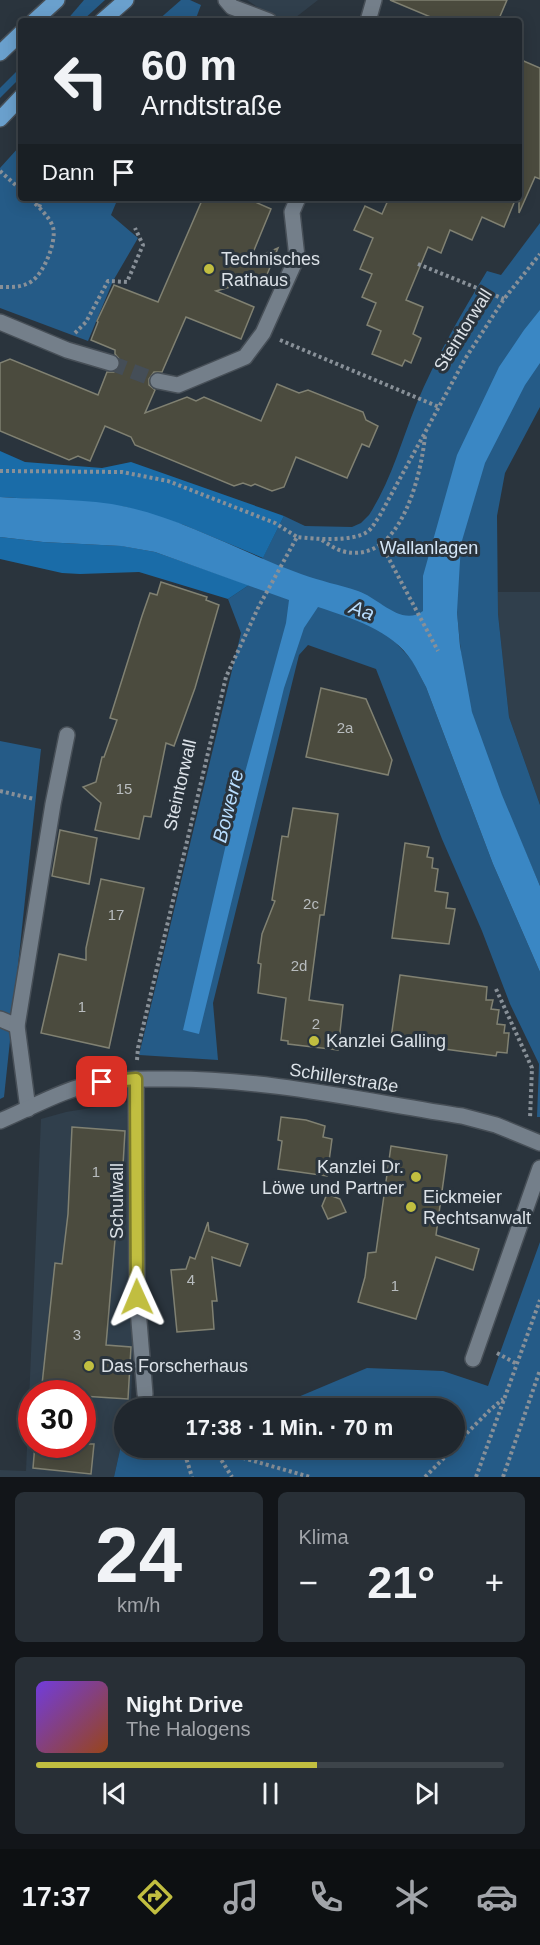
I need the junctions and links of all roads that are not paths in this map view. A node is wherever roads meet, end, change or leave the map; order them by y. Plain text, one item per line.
1 (57, 0) edge
2 (126, 0) edge
3 (226, 0) edge
4 (374, 0) edge
5 (37, 18) edge
6 (105, 18) edge
7 (261, 18) edge
8 (369, 18) edge
9 (18, 36) edge
10 (0, 53) edge
11 (18, 100) edge
12 (0, 119) edge
13 (297, 201) edge
14 (0, 322) edge
15 (111, 363) tunnel mouth
16 (158, 381) tunnel mouth
17 (67, 735) dead end
18 (0, 1019) edge
19 (17, 1026) junction
20 (136, 1079) junction
21 (28, 1109) junction
22 (0, 1121) edge
23 (534, 1141) edge
24 (540, 1168) edge
25 (473, 1359) dead end
26 (145, 1394) dead end

1 - 5 main road
2 - 6 main road
3 - 7 street
4 - 8 street
9 - 10 main road
11 - 12 main road
13 - 16 street
14 - 15 street
17 - 19 street
18 - 19 street
19 - 21 street
20 - 21 street, Schillerstraße
20 - 23 street, Schillerstraße
20 - 26 street, Schulwall
21 - 22 street, Schillerstraße
24 - 25 street

